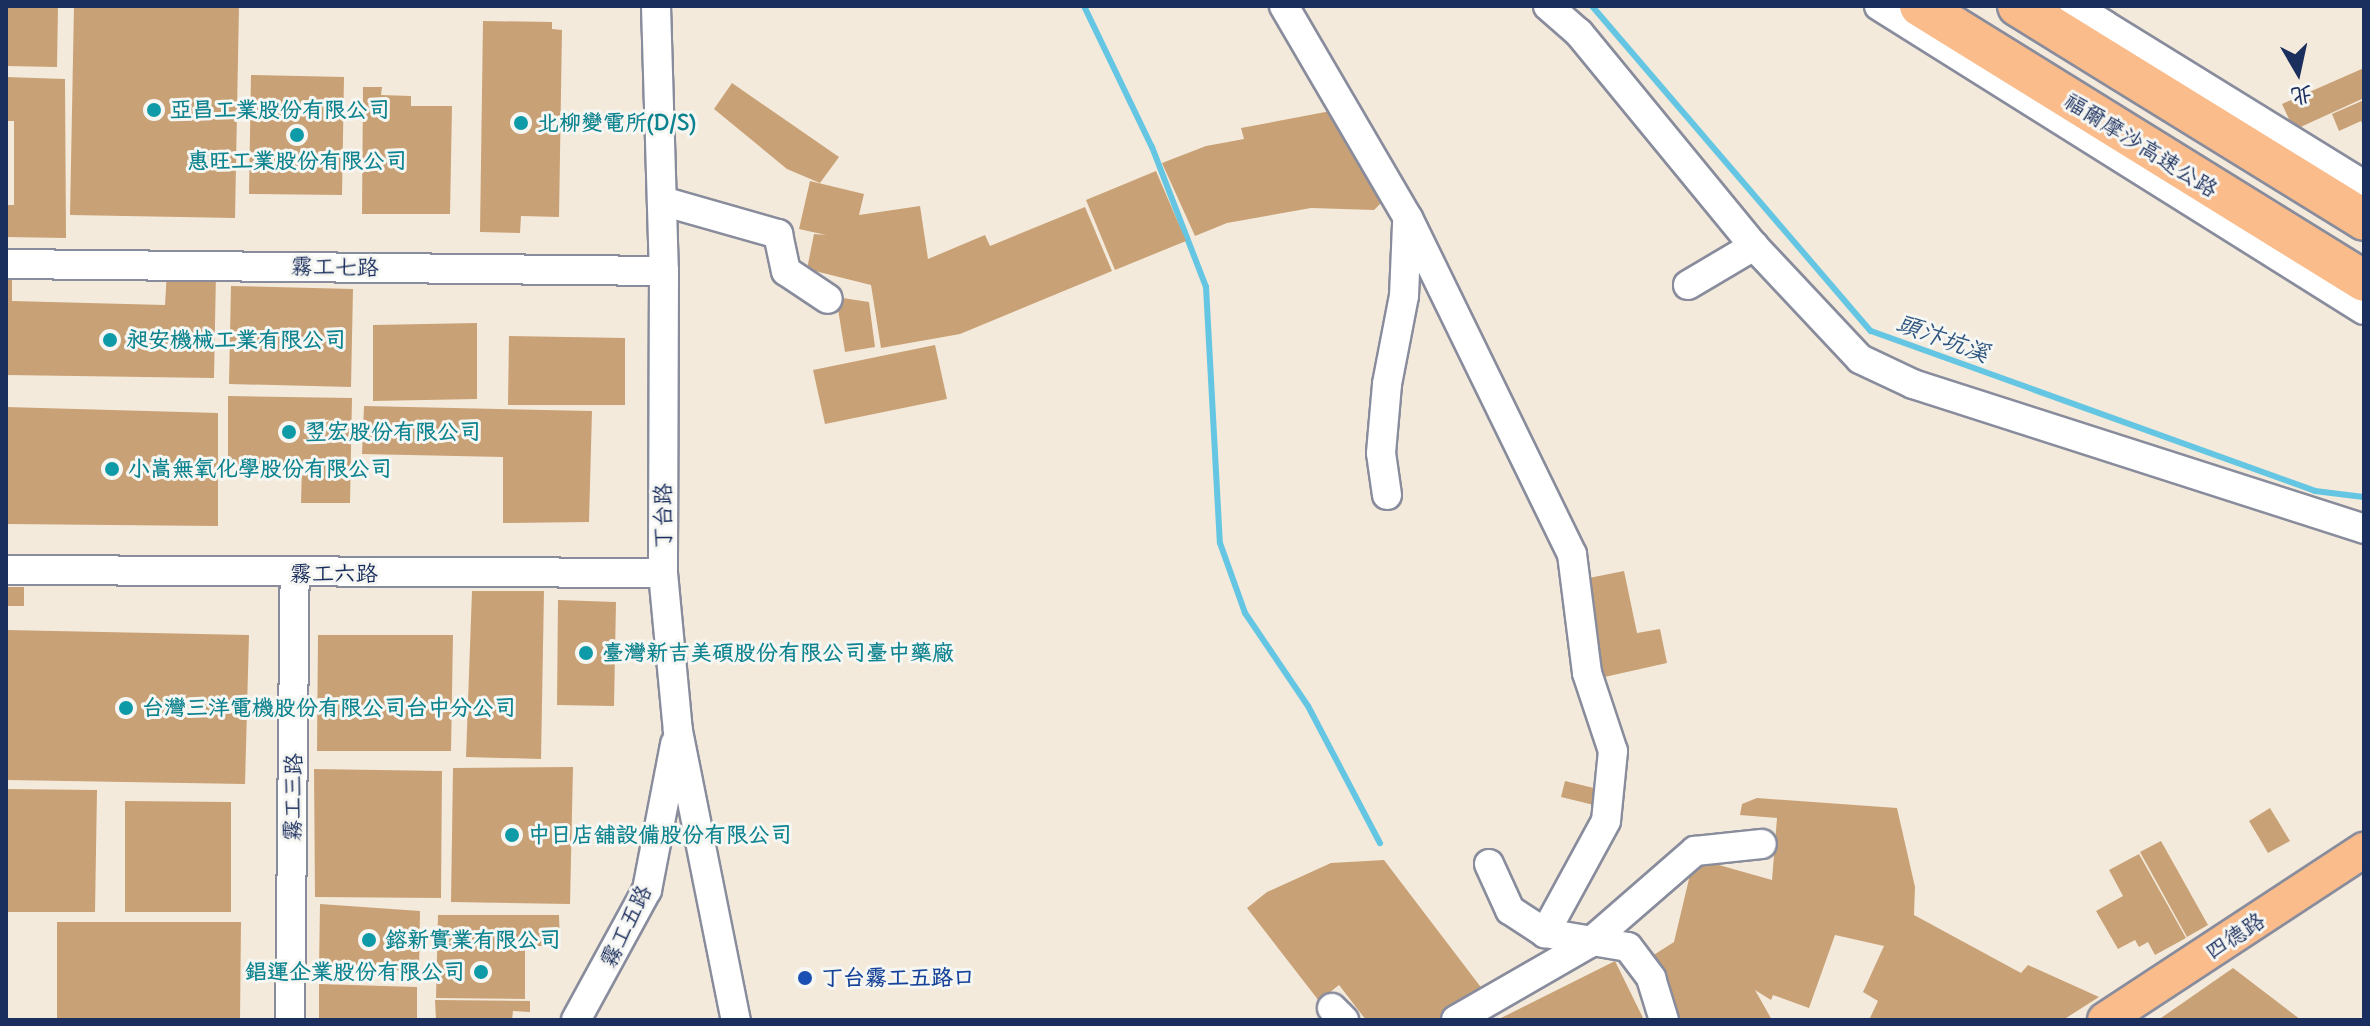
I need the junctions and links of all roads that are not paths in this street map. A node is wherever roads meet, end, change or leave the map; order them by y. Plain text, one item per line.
1 (656, 6) edge
2 (1284, 6) edge
3 (1548, 6) edge
4 (1879, 6) edge
5 (1920, 6) edge
6 (2018, 6) edge
7 (2074, 6) edge
8 (2364, 185) edge
9 (662, 201) junction
10 (1408, 218) junction
11 (2364, 220) edge
12 (1754, 246) junction
13 (6, 264) edge
14 (664, 271) junction
15 (2364, 281) edge
16 (1688, 285) dead end
17 (828, 299) dead end
18 (2364, 310) edge
19 (1387, 495) dead end
20 (2364, 529) edge
21 (6, 570) edge
22 (663, 573) junction
23 (295, 574) junction
24 (678, 731) junction
25 (1762, 844) dead end
26 (2364, 850) edge
27 (1489, 864) dead end
28 (1545, 933) junction
29 (1588, 944) junction
30 (290, 1020) edge
31 (576, 1020) edge
32 (736, 1020) edge
33 (1456, 1020) edge
34 (1664, 1020) edge
35 (2105, 1020) edge

1 - 9 street, 丁台路
2 - 10 street
3 - 12 street
4 - 18 street
5 - 15 highway, 福爾摩沙高速公路
6 - 11 highway
7 - 8 street
9 - 14 street, 丁台路
9 - 17 street
10 - 19 street
10 - 28 street
12 - 16 street
12 - 20 street
13 - 14 street, 霧工七路
14 - 22 street, 丁台路
21 - 23 street, 霧工六路
22 - 23 street, 霧工六路
22 - 24 street, 丁台路
23 - 30 street, 霧工三路
24 - 31 street, 霧工五路
24 - 32 street, 丁台路
25 - 29 street
26 - 35 main road, 四德路
27 - 28 street
28 - 29 street
29 - 33 street
29 - 34 street

